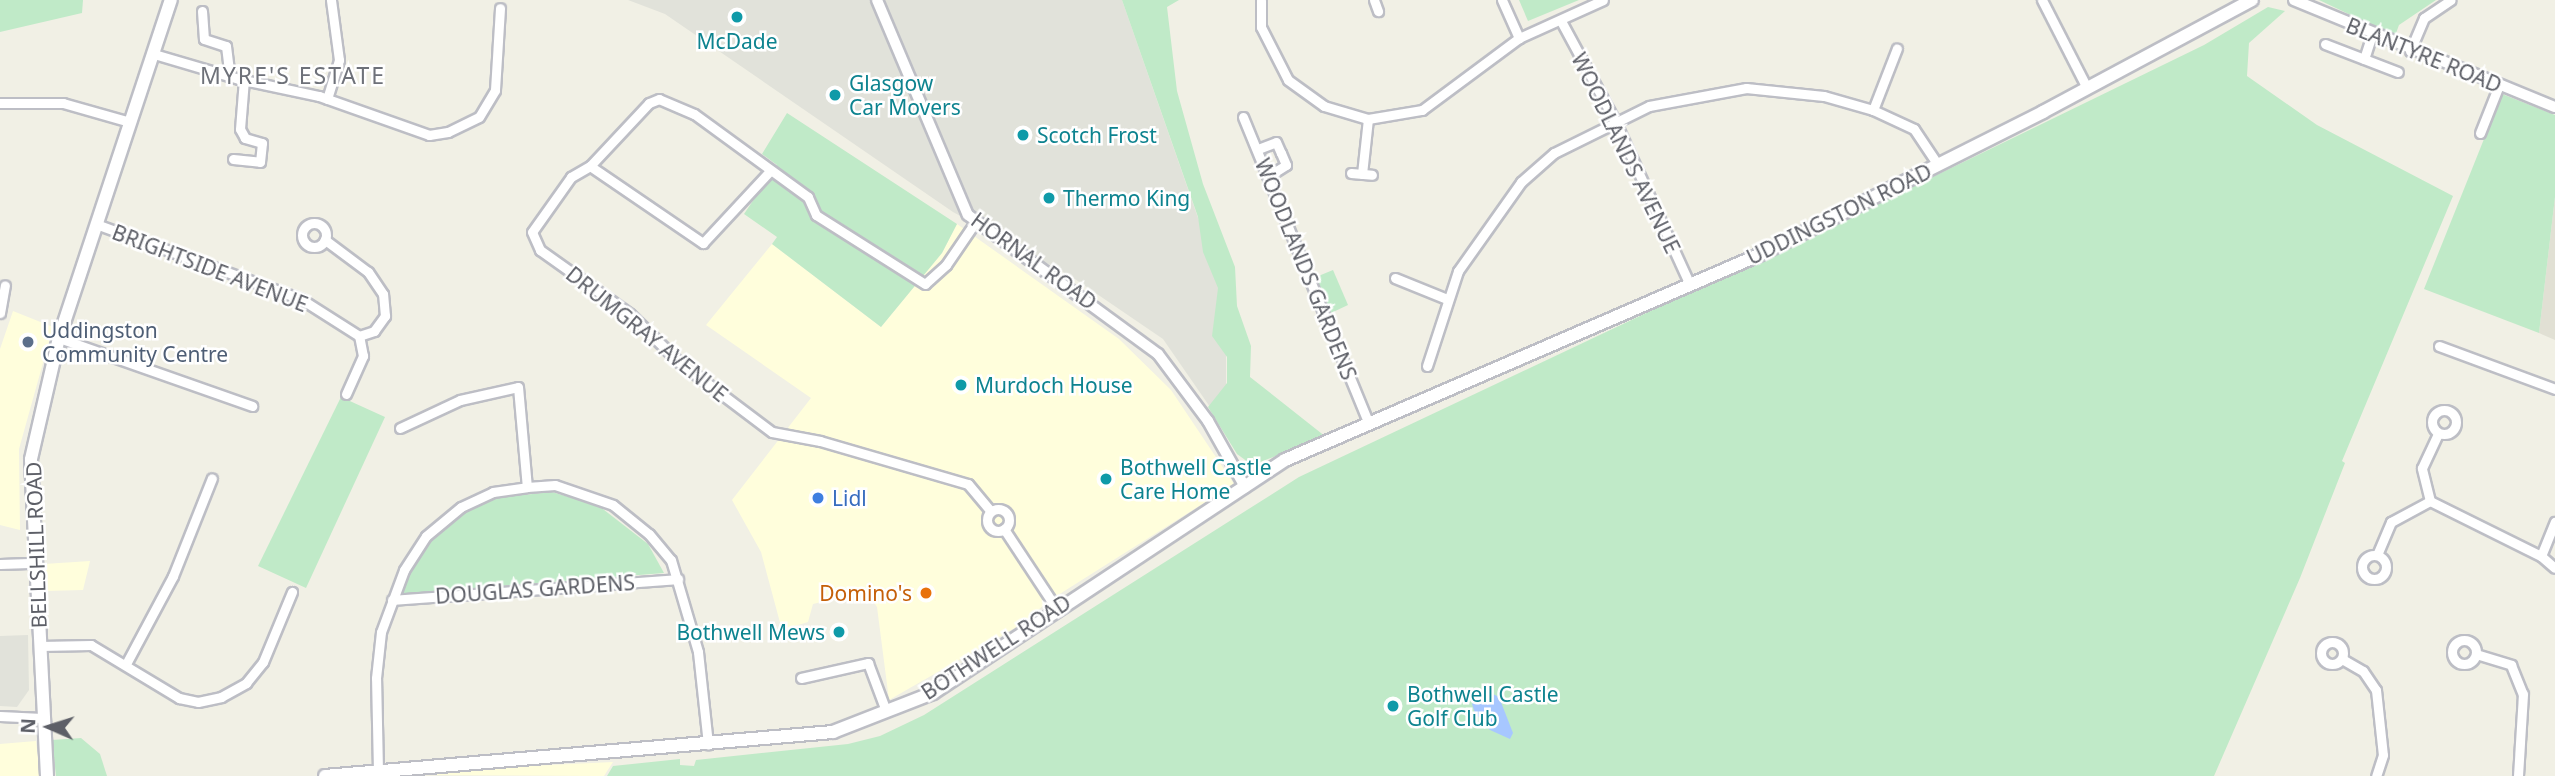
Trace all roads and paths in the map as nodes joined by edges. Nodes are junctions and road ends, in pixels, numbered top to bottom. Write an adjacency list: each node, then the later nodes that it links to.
1 (171, 0): 19 (main road, BELLSHILL ROAD)
2 (331, 0): 26 (street)
3 (877, 0): 42 (street, HORNAL ROAD)
4 (1261, 0): 31 (street)
5 (1502, 0): 15 (street)
6 (1603, 0): 13 (street)
7 (2042, 0): 25 (street)
8 (2252, 0): 25 (main road, UDDINGSTON ROAD)
9 (2294, 0): 14 (street, BLANTYRE ROAD)
10 (2451, 0): 18 (street)
11 (500, 8): 26 (street)
12 (202, 11): 22 (street)
13 (1561, 20): 15 (street); 32 (street, WOODLANDS AVENUE)
14 (2372, 35): 18 (street, BLANTYRE ROAD); 20 (street)
15 (1519, 38): 31 (street)
16 (2325, 44): 20 (street)
17 (1897, 48): 29 (street)
18 (2410, 51): 24 (street, BLANTYRE ROAD)
19 (154, 54): 22 (street); 33 (main road, BELLSHILL ROAD)
20 (2364, 59): 21 (street)
21 (2398, 72)
22 (230, 77): 23 (street)
23 (244, 79): 26 (street); 36 (street)
24 (2499, 85): 28 (street, BLANTYRE ROAD); 34 (street)
25 (2087, 88): 37 (main road, UDDINGSTON ROAD)
26 (327, 99)
27 (0, 103): 33 (street)
28 (2555, 107)
29 (1873, 110): 32 (street); 37 (street)
30 (1243, 117): 35 (street, WOODLANDS GARDENS)
31 (1368, 119): 40 (street)
32 (1615, 121): 47 (street, WOODLANDS AVENUE); 48 (street)
33 (130, 122): 43 (main road, BELLSHILL ROAD)
34 (2480, 133)
35 (1258, 149): 41 (street, WOODLANDS GARDENS); 41 (street)
36 (233, 159)
37 (1938, 165): 47 (main road, UDDINGSTON ROAD)
38 (590, 166): 39 (street, DRUMGRAY AVENUE); 39 (street); 65 (street, DRUMGRAY AVENUE)
39 (770, 170): 42 (street, DRUMGRAY AVENUE)
40 (1351, 173)
41 (1269, 174): 58 (street, WOODLANDS GARDENS)
42 (975, 221): 63 (street, HORNAL ROAD)
43 (96, 224): 50 (street, BRIGHTSIDE AVENUE); 51 (main road, BELLSHILL ROAD)
44 (325, 240): 50 (street)
45 (1395, 278): 48 (street)
46 (5, 285): 49 (street)
47 (1690, 285): 56 (main road, UDDINGSTON ROAD)
48 (1447, 299): 53 (street)
49 (0, 313)
50 (359, 336): 55 (street)
51 (59, 338): 57 (street); 70 (main road, BELLSHILL ROAD)
52 (2439, 346): 54 (street)
53 (1427, 366)
54 (2555, 389)
55 (346, 394)
56 (1413, 402): 58 (main road, BOTHWELL ROAD)
57 (252, 407)
58 (1368, 422): 63 (main road, BOTHWELL ROAD)
59 (400, 428): 62 (street)
60 (2438, 433): 64 (street)
61 (212, 478): 80 (street)
62 (527, 487): 73 (street); 75 (street)
63 (1245, 487): 76 (main road, BOTHWELL ROAD)
64 (2430, 501): 68 (street); 69 (street)
65 (991, 511): 67 (street); 67 (street)
66 (2555, 522): 69 (street)
67 (1004, 529): 76 (street)
68 (2377, 555)
69 (2541, 556): 72 (street)
70 (36, 563): 71 (street); 77 (main road, BELLSHILL ROAD)
71 (0, 564)
72 (2555, 568)
73 (678, 579): 75 (street, DOUGLAS GARDENS); 85 (street)
74 (292, 592): 80 (street)
75 (392, 600): 86 (street)
76 (1056, 608): 82 (main road, BOTHWELL ROAD)
77 (40, 646): 80 (street); 84 (main road, BELLSHILL ROAD)
78 (2476, 654): 90 (street)
79 (2342, 659): 89 (street)
80 (126, 664)
81 (801, 678): 82 (street)
82 (886, 712): 85 (main road, BOTHWELL ROAD)
83 (0, 716): 84 (street)
84 (41, 718): 87 (main road, BELLSHILL ROAD)
85 (708, 744): 86 (main road, BOTHWELL ROAD)
86 (377, 771): 88 (main road, BOTHWELL ROAD)
87 (47, 776)
88 (325, 776)
89 (2376, 776)
90 (2518, 776)

